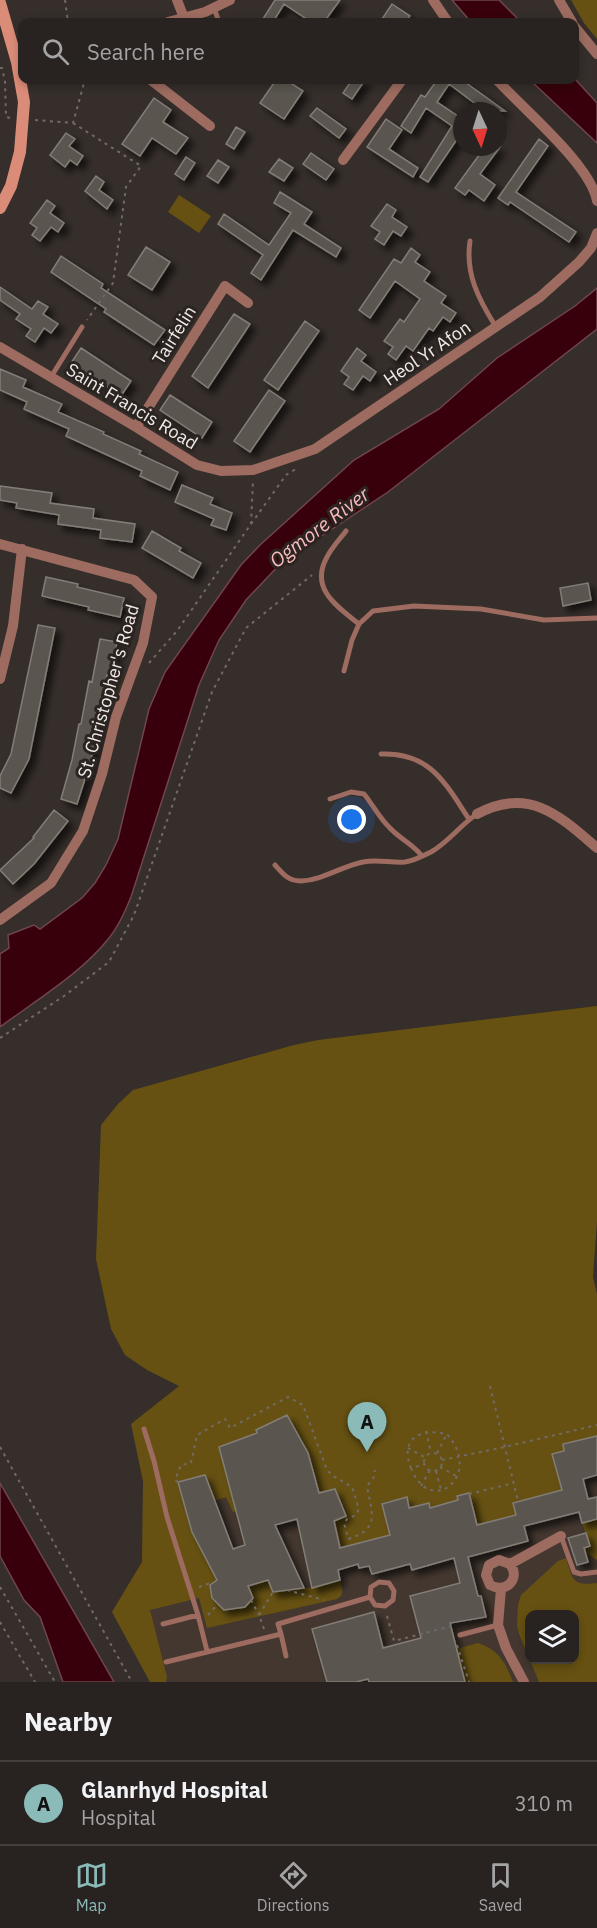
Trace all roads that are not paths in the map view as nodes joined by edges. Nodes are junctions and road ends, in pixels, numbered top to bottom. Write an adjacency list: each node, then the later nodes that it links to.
1 (177, 0): 7 (street)
2 (230, 0): 6 (street)
3 (433, 0): 9 (street)
4 (559, 0): 10 (street)
5 (0, 3): 13 (street)
6 (214, 8): 7 (street); 8 (lane)
7 (184, 18)
8 (218, 18)
9 (444, 18)
10 (570, 18)
11 (579, 32): 12 (street)
12 (597, 54)
13 (18, 55)
14 (22, 84): 21 (street)
15 (156, 84): 18 (street)
16 (399, 84): 19 (street)
17 (502, 84): 20 (street)
18 (210, 126)
19 (343, 160)
20 (597, 201)
21 (0, 208)
22 (597, 233): 26 (street, Heol Yr Afon)
23 (471, 241): 26 (lane)
24 (248, 303): 29 (street, Tairfelin)
25 (82, 327): 28 (lane)
26 (496, 327): 30 (street, Heol Yr Afon)
27 (0, 347): 28 (street, Saint Francis Road)
28 (51, 377): 29 (street, Saint Francis Road)
29 (136, 427): 30 (street, Saint Francis Road)
30 (253, 470)
31 (346, 531): 35 (lane)
32 (0, 544): 33 (street, St. Christopher's Road)
33 (22, 549): 37 (street); 44 (street, St. Christopher's Road)
34 (597, 618): 35 (lane)
35 (360, 624): 36 (lane)
36 (344, 671)
37 (0, 679)
38 (381, 754): 40 (lane)
39 (330, 799): 42 (lane)
40 (473, 816): 41 (street); 42 (lane)
41 (597, 848)
42 (422, 856): 43 (lane)
43 (275, 865)
44 (0, 920)
45 (144, 1429): 51 (lane)
46 (561, 1536): 47 (street); 48 (lane)
47 (510, 1564): 49 (street); 49 (street)
48 (597, 1572)
49 (501, 1589): 53 (street)
50 (370, 1597): 50 (lane); 54 (lane)
51 (198, 1615): 52 (lane); 56 (lane)
52 (163, 1624)
53 (498, 1625): 55 (lane); 59 (street)
54 (281, 1634): 56 (lane); 57 (lane)
55 (460, 1635)
56 (207, 1651): 58 (lane)
57 (286, 1656)
58 (166, 1662)
59 (524, 1682)

